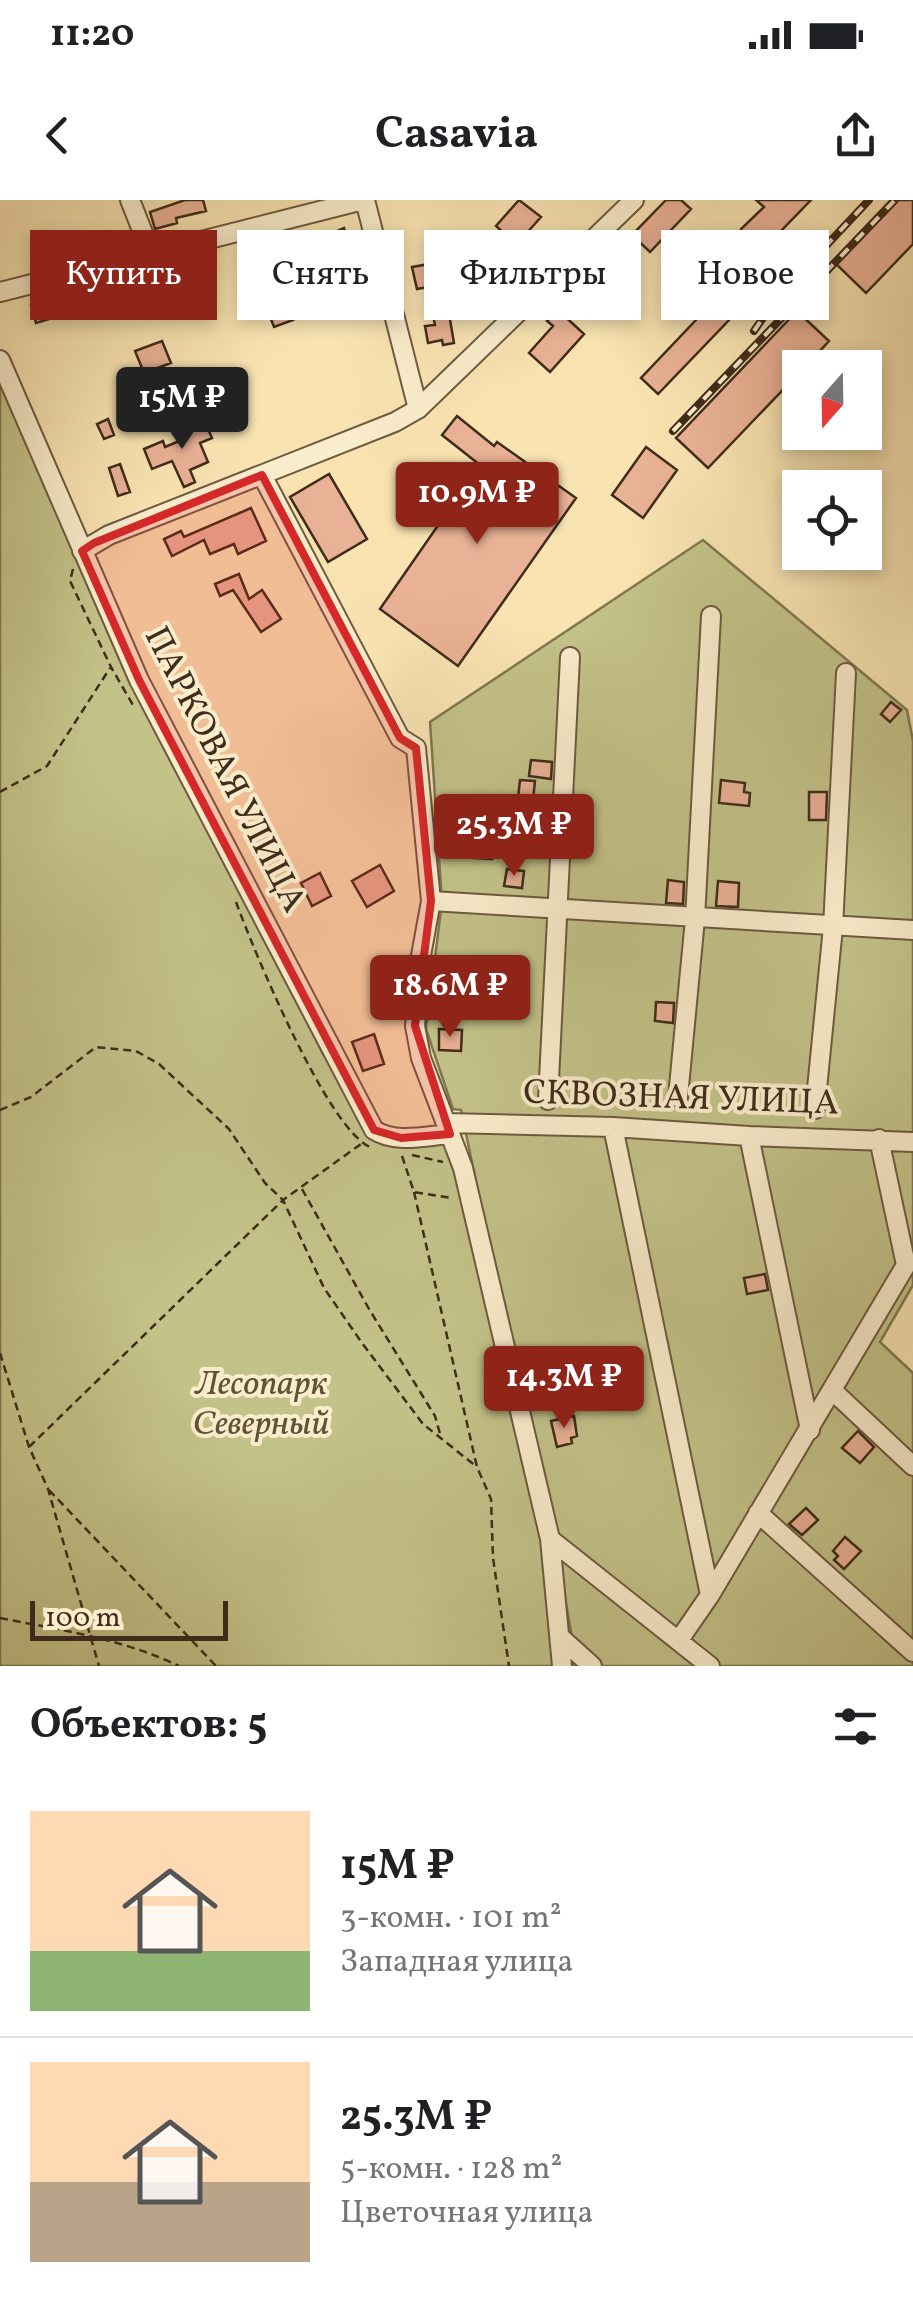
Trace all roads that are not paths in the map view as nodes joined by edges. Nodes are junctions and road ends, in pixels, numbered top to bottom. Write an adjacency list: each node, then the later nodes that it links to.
1 (130, 200): 4 (street)
2 (364, 200): 5 (street); 9 (street)
3 (634, 200): 9 (street)
4 (142, 230)
5 (217, 237)
6 (30, 284): 7 (street)
7 (0, 292)
8 (0, 360): 11 (street, ПАРКОВАЯ УЛИЦА)
9 (418, 409): 10 (street)
10 (262, 476): 11 (street); 15 (street)
11 (82, 550): 24 (street, ПАРКОВАЯ УЛИЦА)
12 (712, 616): 17 (street)
13 (570, 657): 16 (street)
14 (846, 673): 18 (street)
15 (431, 901): 16 (street); 24 (street)
16 (556, 910): 17 (street); 21 (street)
17 (694, 919): 18 (street); 20 (street)
18 (833, 927): 19 (street); 22 (street)
19 (913, 930)
20 (678, 1097)
21 (548, 1100)
22 (815, 1109)
23 (613, 1127): 24 (street, СКВОЗНАЯ УЛИЦА); 25 (street, СКВОЗНАЯ УЛИЦА); 33 (street)
24 (448, 1129): 32 (street)
25 (748, 1136): 26 (street, СКВОЗНАЯ УЛИЦА); 29 (street)
26 (880, 1140): 27 (street, СКВОЗНАЯ УЛИЦА); 28 (street)
27 (913, 1142)
28 (834, 1391): 29 (street); 30 (street)
29 (810, 1430): 31 (street)
30 (913, 1466)
31 (758, 1513): 33 (street); 36 (street)
32 (550, 1539): 34 (street); 35 (street)
33 (710, 1596): 35 (street)
34 (561, 1638): 37 (street); 38 (street)
35 (678, 1640): 39 (street)
36 (913, 1652)
37 (562, 1666)
38 (592, 1666)
39 (710, 1666)

